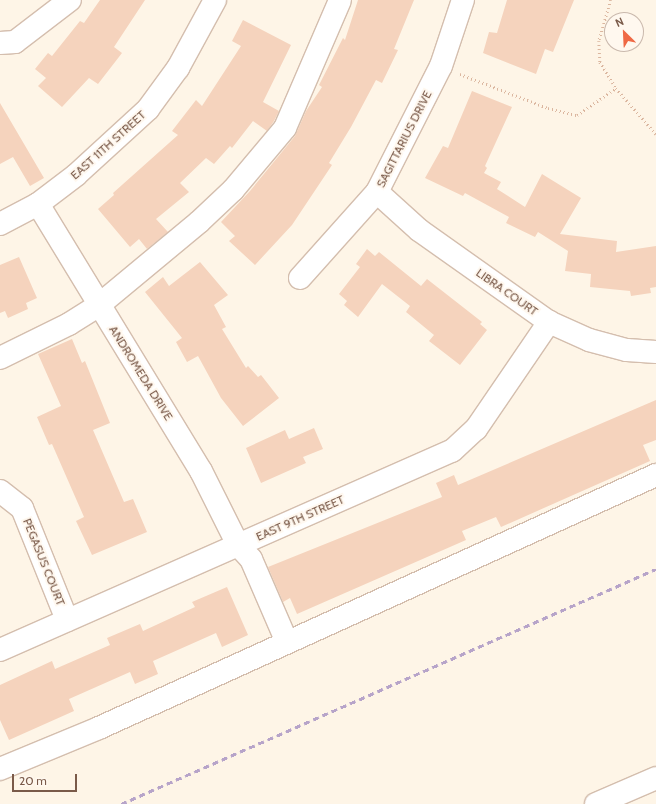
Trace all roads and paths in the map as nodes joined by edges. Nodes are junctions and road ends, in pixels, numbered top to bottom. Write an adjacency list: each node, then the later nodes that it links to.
1 (70, 0): 6 (street)
2 (215, 0): 11 (street, EAST 11TH STREET)
3 (340, 0): 14 (street)
4 (611, 0): 8 (path)
5 (460, 1): 7 (street, SAGITTARIUS DRIVE)
6 (0, 43)
7 (441, 66): 8 (path); 10 (street, SAGITTARIUS DRIVE)
8 (616, 88): 9 (path)
9 (656, 134)
10 (377, 192): 13 (street, SAGITTARIUS DRIVE); 15 (street, LIBRA COURT)
11 (38, 204): 12 (street, EAST 11TH STREET); 14 (street, ANDROMEDA DRIVE)
12 (0, 224)
13 (300, 278)
14 (99, 305): 17 (street); 20 (street, ANDROMEDA DRIVE)
15 (550, 322): 16 (street, LIBRA COURT); 20 (street, EAST 9TH STREET)
16 (656, 352)
17 (0, 358)
18 (656, 475): 22 (street)
19 (0, 491): 21 (street, PEGASUS COURT)
20 (238, 545): 21 (street, EAST 9TH STREET); 22 (street, ANDROMEDA DRIVE)
21 (67, 620): 23 (street, EAST 9TH STREET)
22 (287, 642): 24 (street)
23 (1, 646)
24 (0, 769)
25 (656, 778): 26 (street)
26 (596, 804)

